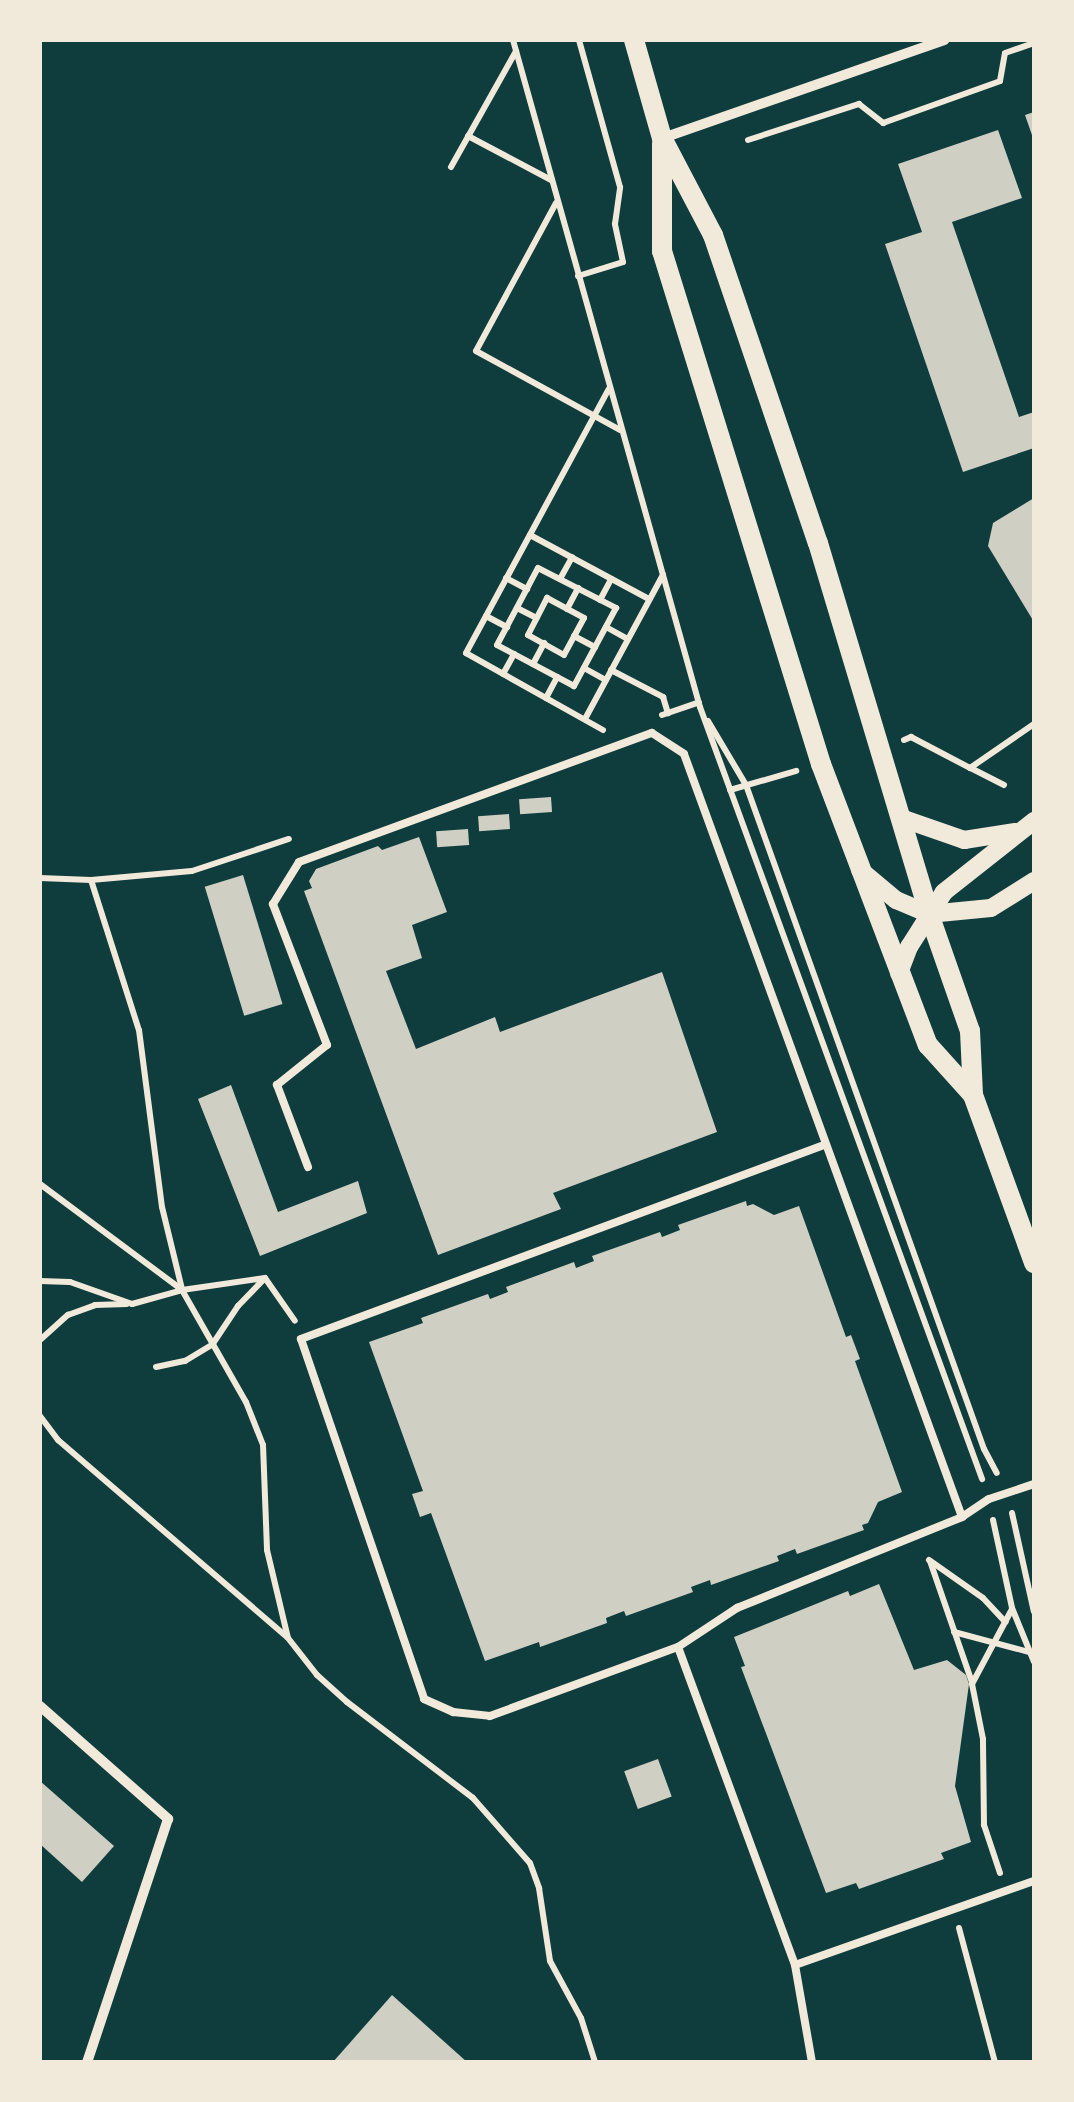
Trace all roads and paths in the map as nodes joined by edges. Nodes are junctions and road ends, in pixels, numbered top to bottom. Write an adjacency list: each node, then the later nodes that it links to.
1 (513, 40): 7 (path)
2 (579, 40): 15 (path)
3 (634, 40): 10 (main road)
4 (902, 40): 8 (lane)
5 (944, 40): 8 (street)
6 (1034, 43): 11 (path)
7 (516, 50): 9 (path); 13 (path)
8 (906, 54): 10 (street)
9 (468, 136): 12 (path); 13 (path)
10 (662, 138): 55 (main road); 59 (main road)
11 (748, 140)
12 (451, 166)
13 (551, 180): 14 (path)
14 (557, 202): 15 (path); 17 (path)
15 (578, 276): 16 (path)
16 (609, 388): 17 (path); 18 (path)
17 (594, 416): 18 (path); 19 (path)
18 (622, 431): 21 (path)
19 (530, 535): 20 (path); 22 (path)
20 (572, 558): 23 (path); 24 (path)
21 (663, 574): 27 (path); 47 (path)
22 (506, 578): 26 (path); 31 (path)
23 (612, 578): 27 (path); 28 (path)
24 (560, 580): 25 (path); 26 (path)
25 (578, 588): 28 (path); 30 (path)
26 (527, 589): 29 (path)
27 (649, 599): 36 (path)
28 (600, 600): 34 (path)
29 (517, 608): 32 (path); 33 (path)
30 (567, 609): 32 (path); 35 (path)
31 (486, 616): 33 (path); 43 (path)
32 (537, 618): 37 (path)
33 (507, 626): 39 (path)
34 (606, 627): 36 (path); 38 (path)
35 (574, 636): 37 (path); 38 (path)
36 (628, 639): 42 (path)
37 (544, 644): 40 (path)
38 (595, 647): 41 (path)
39 (514, 654): 40 (path); 43 (path)
40 (532, 664): 44 (path)
41 (584, 668): 44 (path); 45 (path)
42 (612, 670): 45 (path); 48 (path)
43 (504, 674): 46 (path)
44 (557, 677): 46 (path)
45 (606, 680): 49 (path)
46 (546, 698): 49 (path)
47 (700, 707): 80 (path); 81 (path)
48 (668, 713)
49 (585, 719): 52 (path)
50 (1034, 724): 53 (path)
51 (911, 737): 53 (path)
52 (627, 742): 66 (lane); 67 (lane)
53 (970, 768): 54 (path)
54 (1004, 785)
55 (901, 818): 57 (street); 63 (main road)
56 (1034, 821): 57 (street)
57 (1015, 832): 63 (street)
58 (303, 834): 61 (path)
59 (860, 870): 63 (street); 64 (main road)
60 (40, 878): 61 (path)
61 (91, 880): 72 (path)
62 (1034, 881): 63 (street)
63 (929, 914): 64 (street); 65 (main road)
64 (899, 973): 65 (main road)
65 (974, 1095): 69 (main road)
66 (824, 1145): 74 (lane); 82 (lane)
67 (308, 1167)
68 (40, 1184): 72 (path)
69 (1034, 1263)
70 (265, 1278): 72 (path); 74 (path); 76 (path)
71 (40, 1282): 73 (path)
72 (182, 1290): 73 (path); 76 (path)
73 (132, 1304): 75 (path)
74 (301, 1338): 91 (lane)
75 (40, 1340)
76 (212, 1345): 77 (path); 89 (path)
77 (156, 1367)
78 (40, 1416): 89 (path)
79 (1034, 1484): 80 (lane)
80 (1006, 1494): 81 (lane); 86 (path)
81 (989, 1499): 82 (lane); 85 (path)
82 (962, 1518): 83 (lane)
83 (920, 1534): 84 (path); 91 (lane)
84 (930, 1561): 87 (path); 88 (path)
85 (1012, 1608): 87 (path); 92 (path)
86 (1034, 1612)
87 (1005, 1622): 90 (path)
88 (953, 1632): 90 (path); 94 (path)
89 (288, 1638): 101 (path)
90 (994, 1643): 92 (path); 94 (path)
91 (678, 1647): 99 (lane)
92 (1029, 1652): 93 (path)
93 (1034, 1662)
94 (972, 1684): 97 (path)
95 (40, 1706): 100 (street)
96 (1034, 1881): 97 (lane)
97 (1006, 1891): 98 (lane)
98 (954, 1909): 99 (lane); 103 (path)
99 (795, 1965): 102 (lane)
100 (87, 2062)
101 (596, 2062)
102 (812, 2062)
103 (996, 2062)

